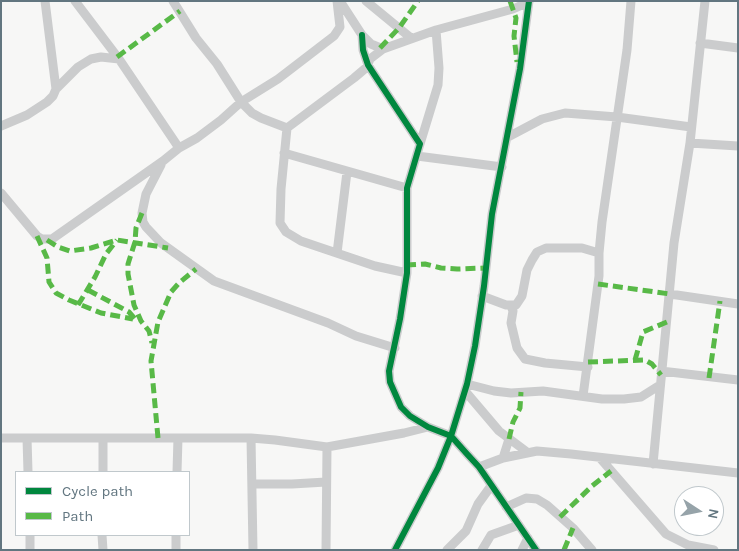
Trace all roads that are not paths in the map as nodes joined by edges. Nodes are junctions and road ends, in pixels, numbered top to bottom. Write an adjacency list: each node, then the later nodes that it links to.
1 (45, 1): 17 (street)
2 (75, 1): 15 (street)
3 (173, 1): 18 (street)
4 (339, 1): 10 (street); 18 (street)
5 (366, 1): 11 (street)
6 (631, 1): 19 (street)
7 (705, 1): 12 (street)
8 (529, 2): 9 (street); 23 (street)
9 (436, 30): 11 (street); 25 (street)
10 (362, 35): 14 (street); 16 (street)
11 (411, 38): 14 (street)
12 (700, 43): 13 (street); 21 (street)
13 (738, 48)
14 (383, 49): 16 (street)
15 (119, 59): 17 (street); 27 (street)
16 (368, 65): 22 (street); 25 (street)
17 (56, 89): 20 (street)
18 (241, 102): 22 (street); 27 (street)
19 (617, 117): 21 (street); 23 (street); 36 (street)
20 (1, 126)
21 (692, 127): 24 (street)
22 (287, 128): 28 (street)
23 (508, 137): 31 (street)
24 (690, 143): 26 (street); 38 (street)
25 (420, 144): 29 (street)
26 (738, 146)
27 (179, 148): 30 (street)
28 (284, 153): 32 (street); 35 (street)
29 (418, 156): 31 (street); 33 (street)
30 (164, 161): 34 (street); 42 (street)
31 (502, 167): 39 (street)
32 (347, 172): 33 (street); 35 (street)
33 (407, 188): 37 (street)
34 (1, 193)
35 (337, 253): 37 (street)
36 (599, 253): 41 (street); 43 (street)
37 (407, 273): 42 (street)
38 (670, 294): 40 (street); 44 (street)
39 (482, 296): 41 (street); 47 (street)
40 (738, 304)
41 (511, 306): 43 (street)
42 (395, 348): 49 (street)
43 (588, 367): 48 (street)
44 (661, 371): 45 (street); 46 (street)
45 (738, 380)
46 (660, 385): 48 (street); 61 (street)
47 (466, 388): 48 (street); 50 (street); 56 (street)
48 (583, 396)
49 (428, 427): 50 (street); 57 (street)
50 (451, 436): 62 (street); 82 (street)
51 (1, 438): 52 (street)
52 (27, 438): 53 (street); 63 (street)
53 (103, 438): 54 (street); 64 (street)
54 (178, 438): 55 (street); 65 (street)
55 (251, 438): 57 (street); 68 (street)
56 (509, 439): 58 (street); 59 (street)
57 (327, 447): 67 (street)
58 (527, 452): 59 (street); 60 (street)
59 (503, 458): 62 (street)
60 (600, 458): 61 (street); 76 (street)
61 (653, 464): 66 (street)
62 (479, 467): 69 (street)
63 (28, 471)
64 (102, 471)
65 (177, 471)
66 (738, 473)
67 (326, 482): 68 (street); 81 (street)
68 (252, 484): 80 (street)
69 (491, 486): 70 (street); 83 (street)
70 (506, 507): 71 (street); 87 (street)
71 (519, 525): 75 (street); 84 (street)
72 (30, 536): 77 (street)
73 (102, 536): 78 (street)
74 (176, 536): 79 (street)
75 (528, 538): 85 (street); 86 (street)
76 (688, 545): 88 (street); 89 (street)
77 (30, 550)
78 (103, 550)
79 (176, 550)
80 (253, 550)
81 (326, 550)
82 (395, 550)
83 (448, 550)
84 (482, 550)
85 (522, 550)
86 (536, 550)
87 (592, 550)
88 (676, 550)
89 (714, 550)

